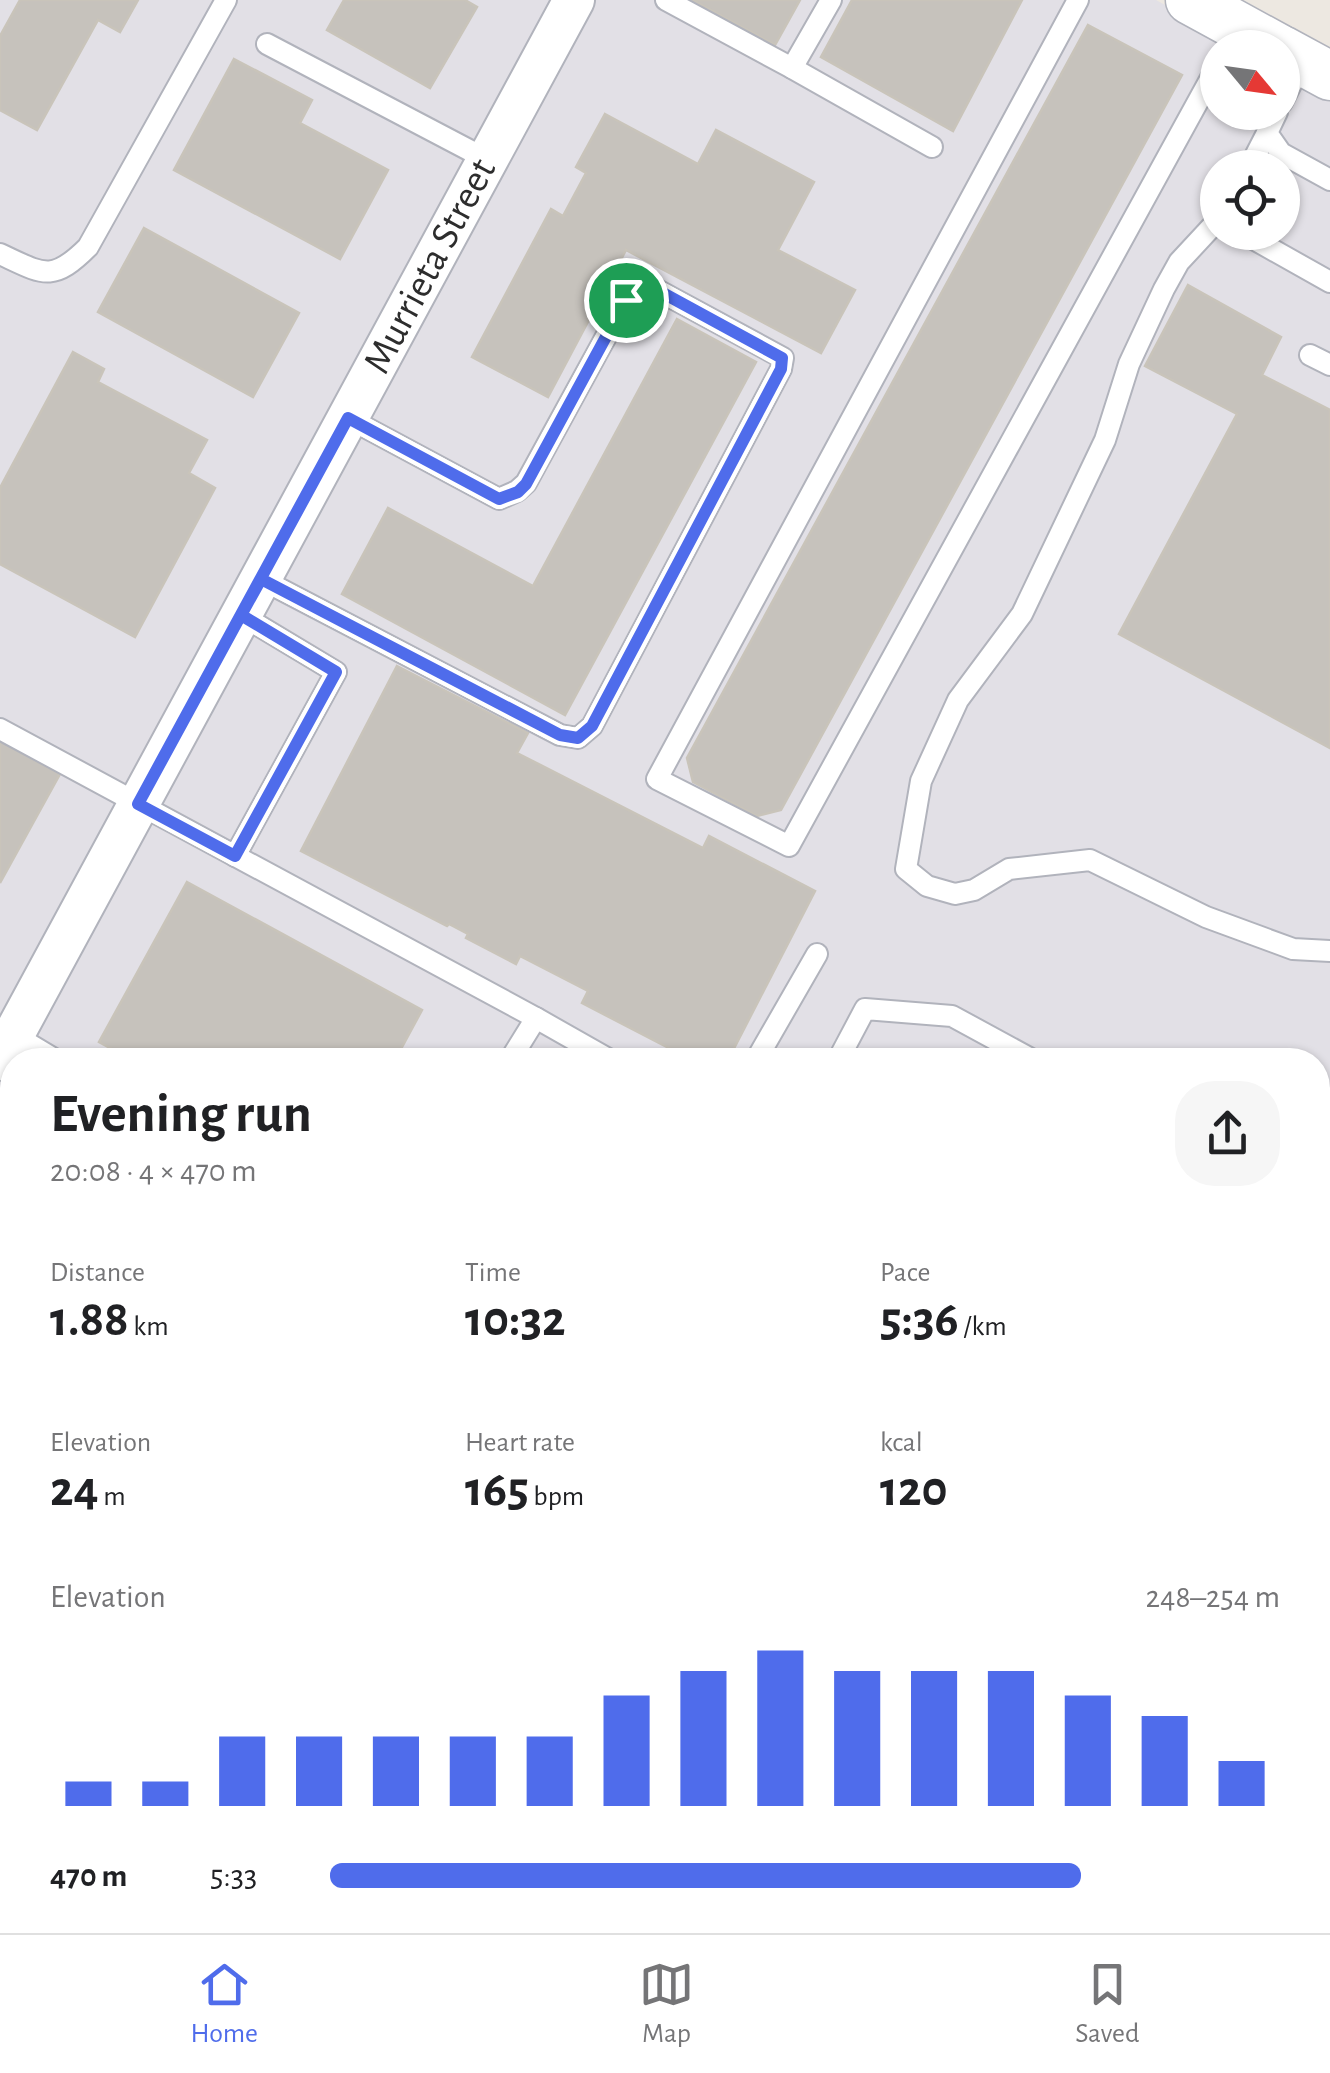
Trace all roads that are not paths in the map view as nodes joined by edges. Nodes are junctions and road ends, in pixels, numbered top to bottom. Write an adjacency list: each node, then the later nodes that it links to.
1 (226, 0): 19 (lane)
2 (574, 0): 15 (street, Murrieta Street)
3 (666, 0): 9 (lane)
4 (831, 0): 9 (lane)
5 (1078, 0): 10 (lane)
6 (1190, 0): 7 (street)
7 (1231, 30)
8 (267, 44): 15 (lane)
9 (792, 68): 13 (lane)
10 (1227, 130)
11 (1268, 130): 12 (lane)
12 (1267, 133): 14 (lane); 16 (lane)
13 (932, 146)
14 (1258, 150)
15 (488, 160): 23 (street, Murrieta Street)
16 (1330, 180)
17 (1200, 239): 29 (lane)
18 (1273, 250): 20 (lane)
19 (0, 254)
20 (1330, 282)
21 (1310, 355): 22 (lane)
22 (1330, 365)
23 (348, 418): 24 (street, Murrieta Street); 24 (lane)
24 (261, 579): 25 (street, Murrieta Street)
25 (241, 615): 27 (street, Murrieta Street); 28 (lane)
26 (0, 729): 27 (lane)
27 (138, 804): 28 (lane); 32 (street, Murrieta Street)
28 (235, 856): 31 (lane)
29 (1330, 951)
30 (816, 954): 35 (lane)
31 (536, 1018): 33 (lane); 34 (lane)
32 (5, 1040)
33 (517, 1048)
34 (589, 1048)
35 (763, 1048)
36 (844, 1048): 37 (lane)
37 (1011, 1048)

